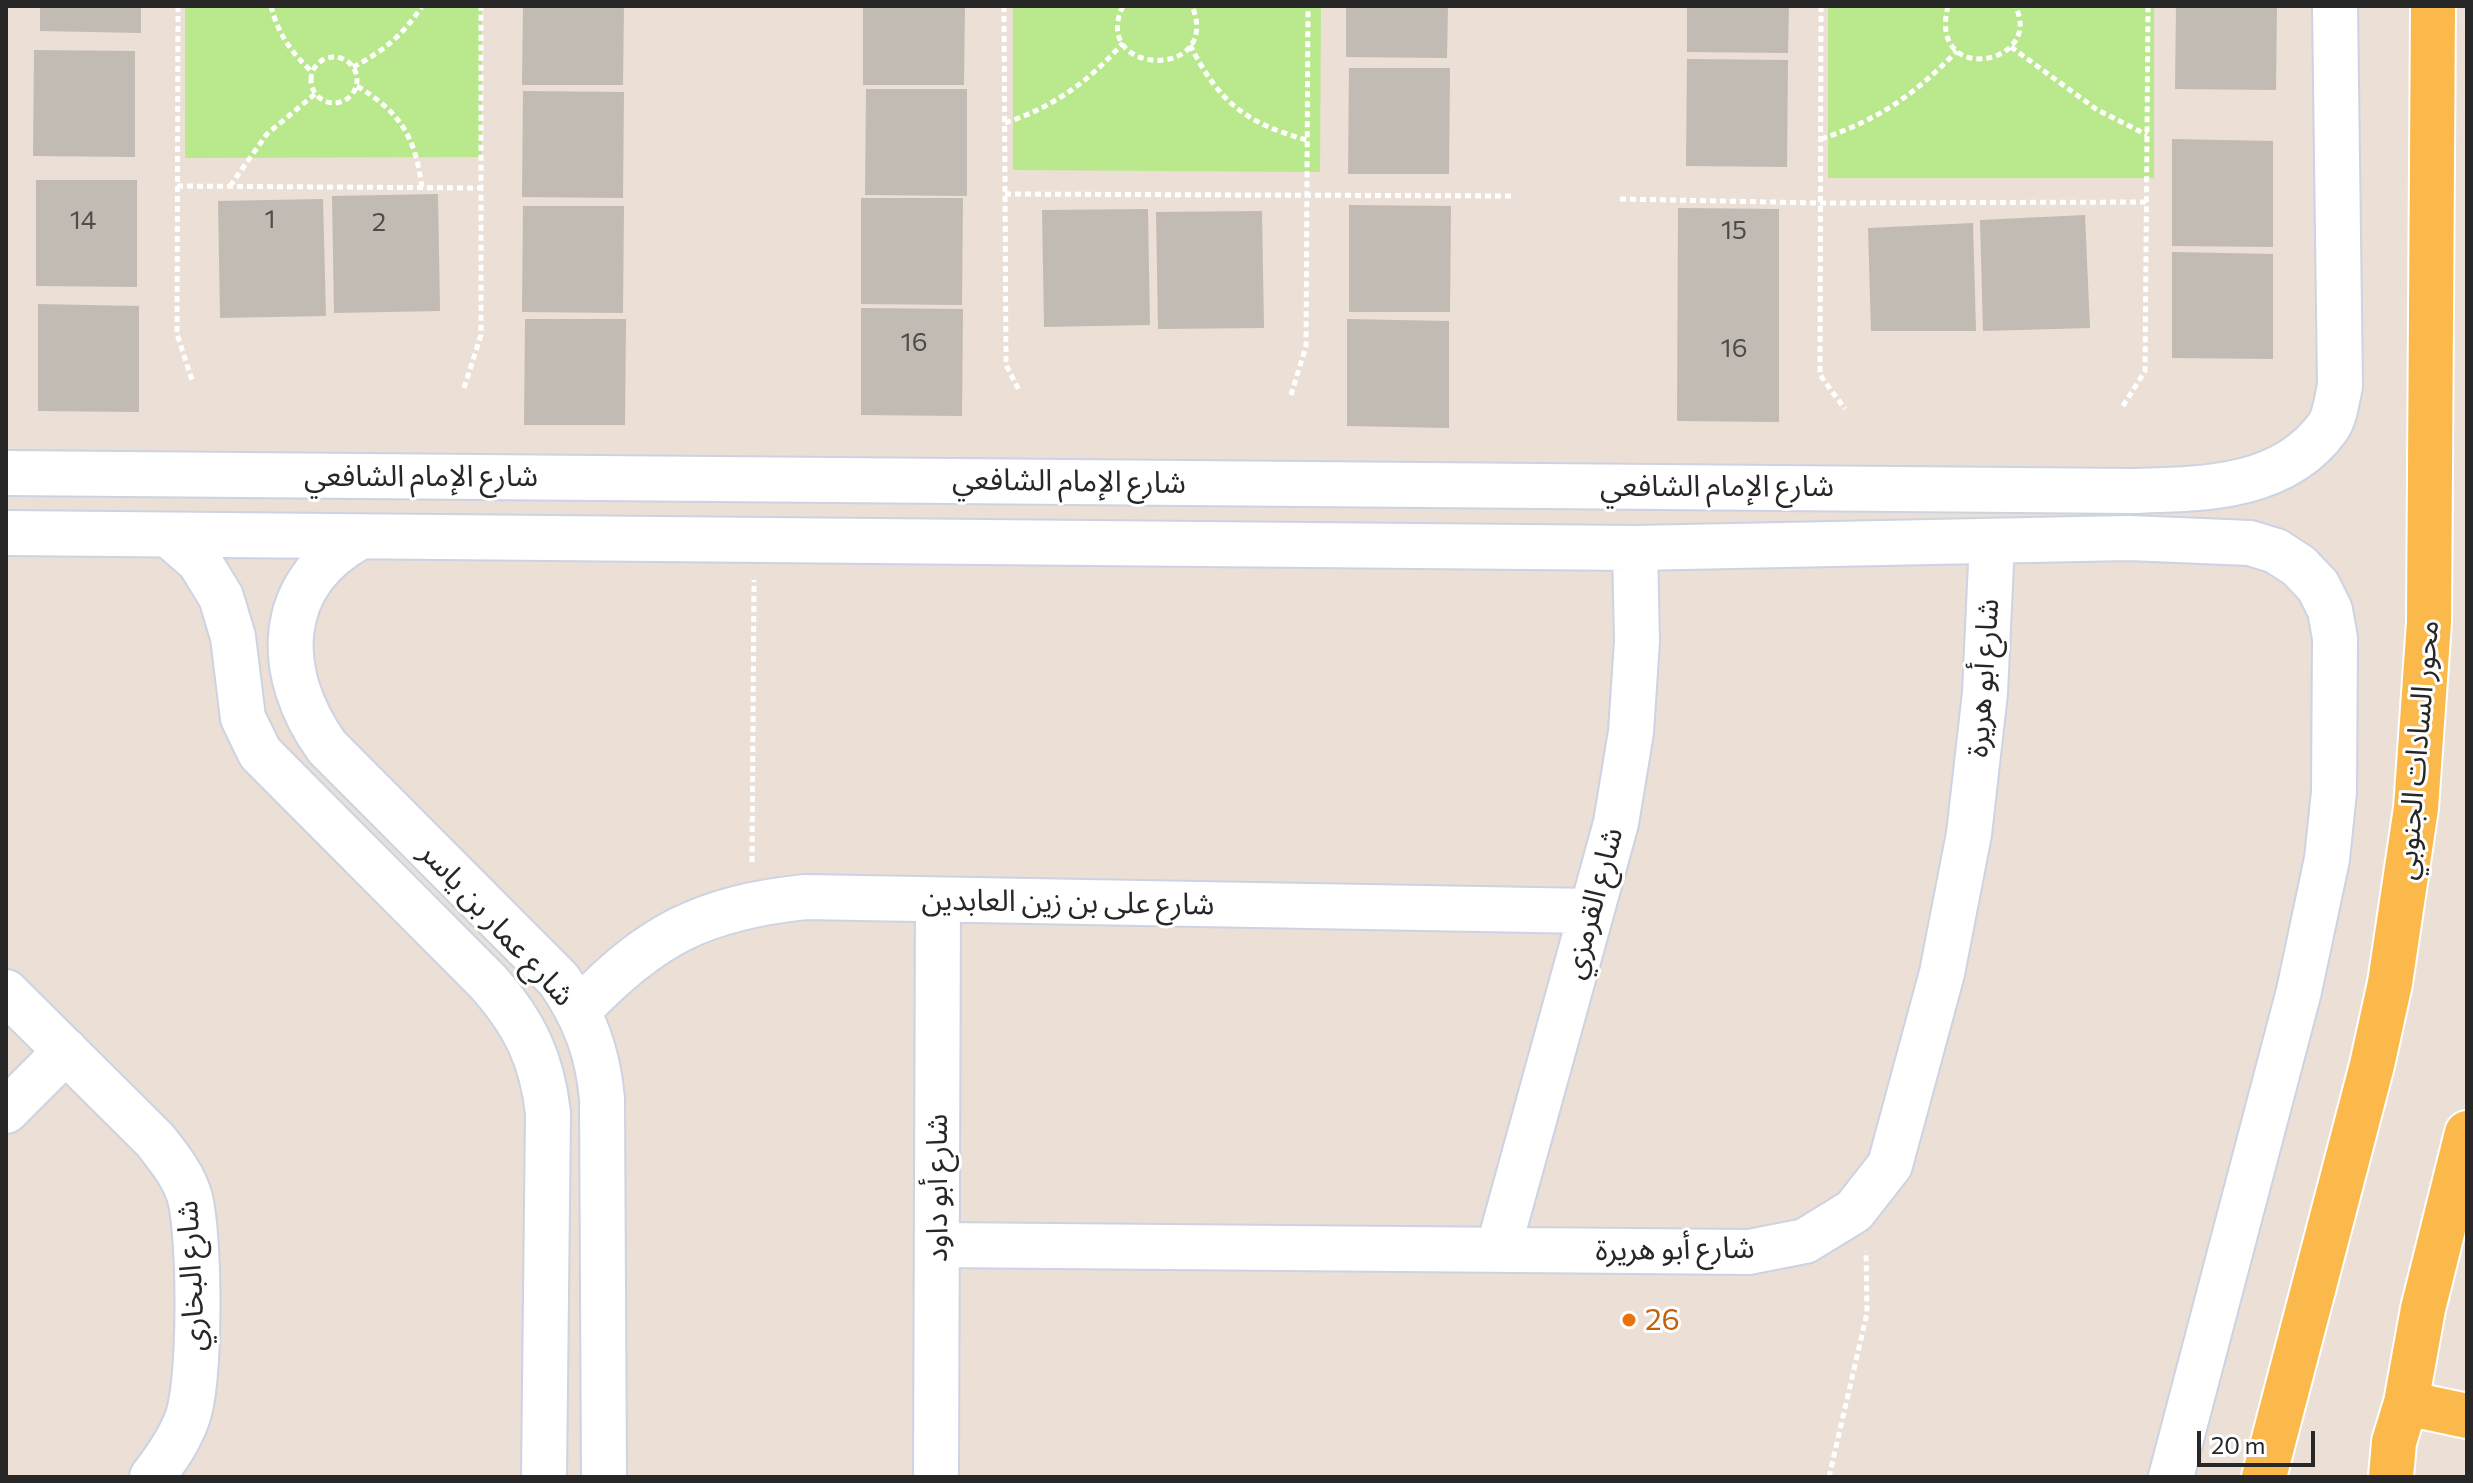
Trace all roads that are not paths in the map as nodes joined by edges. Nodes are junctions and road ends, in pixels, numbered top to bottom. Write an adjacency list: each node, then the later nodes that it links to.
1 (2335, 6): 5 (street, شارع الإمام الشافعي)
2 (2433, 6): 31 (main road, محور السادات الجنوبي)
3 (6, 473): 4 (street, شارع الإمام الشافعي)
4 (866, 479): 5 (street, شارع الإمام الشافعي); 11 (street)
5 (2132, 491): 9 (street)
6 (6, 533): 7 (street, شارع الإمام الشافعي)
7 (169, 535): 8 (street, شارع الإمام الشافعي); 14 (street, شارع عمار بن ياسر)
8 (360, 537): 11 (street, شارع الإمام الشافعي); 13 (street, شارع عمار بن ياسر)
9 (2129, 538): 10 (street, شارع الإمام الشافعي); 30 (street, شارع الإمام الشافعي)
10 (1992, 541): 12 (street, شارع الإمام الشافعي); 23 (street, شارع أبو هريرة)
11 (865, 542): 12 (street, شارع الإمام الشافعي)
12 (1635, 548): 16 (street, شارع القرمزي)
13 (417, 839): 14 (street); 18 (street, شارع عمار بن ياسر)
14 (379, 875): 27 (street, شارع عمار بن ياسر)
15 (938, 900): 16 (street, شارع على بن زين العابدين); 18 (street, شارع على بن زين العابدين); 22 (street, شارع أبو داود)
16 (1591, 911): 23 (street, شارع القرمزي)
17 (6, 992): 19 (street, شارع البخاري)
18 (579, 1010): 28 (street, شارع عمار بن ياسر)
19 (66, 1051): 20 (street); 26 (street, شارع البخاري)
20 (6, 1111)
21 (2467, 1133): 24 (main road)
22 (937, 1245): 23 (street, شارع أبو هريرة); 29 (street, شارع أبو داود)
23 (1498, 1250)
24 (2406, 1403): 25 (main road); 32 (main road)
25 (2467, 1416)
26 (152, 1477)
27 (544, 1477)
28 (604, 1477)
29 (936, 1477)
30 (2171, 1477)
31 (2264, 1477)
32 (2391, 1477)

